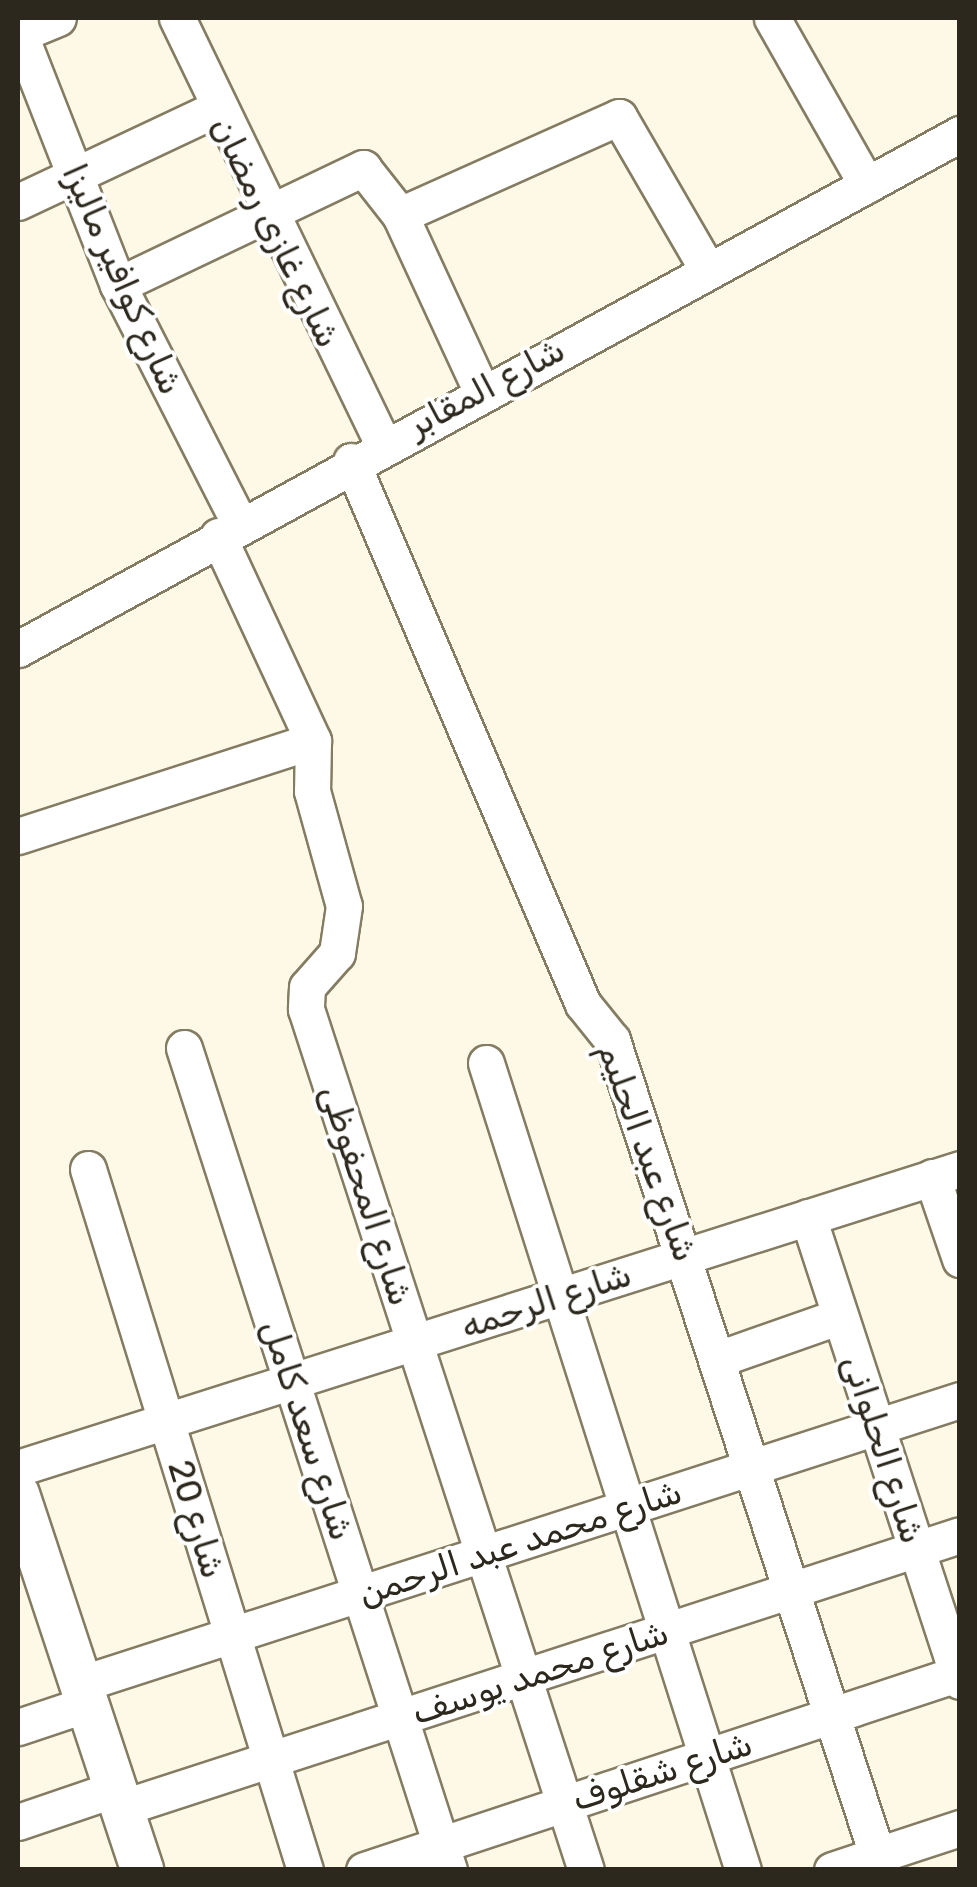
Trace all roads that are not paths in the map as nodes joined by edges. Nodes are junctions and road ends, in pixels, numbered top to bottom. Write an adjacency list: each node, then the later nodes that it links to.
1 (58, 18): 4 (street)
2 (177, 18): 6 (street, شارع غازى رمضان)
3 (772, 18): 9 (street)
4 (18, 32): 5 (street, شارع كوافير ماليزا)
5 (25, 71): 8 (street, شارع كوافير ماليزا)
6 (216, 109): 8 (street); 11 (street, شارع غازى رمضان)
7 (960, 134): 9 (street, شارع المقابر)
8 (76, 178): 10 (street); 14 (street, شارع كوافير ماليزا)
9 (867, 185): 13 (street, شارع المقابر)
10 (18, 202)
11 (264, 213): 12 (street); 14 (street); 16 (street, شارع غازى رمضان)
12 (400, 215): 13 (street); 15 (street)
13 (708, 268): 15 (street, شارع المقابر)
14 (118, 285): 17 (street, شارع كوافير ماليزا)
15 (480, 388): 16 (street, شارع المقابر)
16 (366, 452): 17 (street, شارع المقابر); 26 (street, شارع عبد الحليم)
17 (229, 530): 18 (street, شارع المقابر); 19 (street, شارع المحفوظى)
18 (18, 649)
19 (313, 741): 20 (street); 30 (street, شارع المحفوظى)
20 (18, 836)
21 (184, 1048): 32 (street, شارع سعد كامل)
22 (486, 1063): 28 (street)
23 (88, 1169): 34 (street, شارع 20)
24 (946, 1173): 25 (street, شارع الرحمه); 27 (street)
25 (808, 1217): 26 (street, شارع الرحمه); 29 (street, شارع الحلوانى)
26 (685, 1256): 28 (street, شارع الرحمه); 31 (street, شارع عبد الحليم)
27 (960, 1259)
28 (560, 1295): 30 (street, شارع الرحمه); 39 (street)
29 (840, 1316): 31 (street); 35 (street, شارع الحلوانى)
30 (414, 1341): 32 (street, شارع الرحمه); 42 (street, شارع المحفوظى)
31 (718, 1359): 36 (street, شارع عبد الحليم)
32 (292, 1380): 34 (street, شارع الرحمه); 44 (street, شارع سعد كامل)
33 (960, 1400): 35 (street, شارع محمد عبد الرحمن)
34 (166, 1420): 37 (street, شارع الرحمه); 46 (street, شارع 20)
35 (876, 1426): 36 (street, شارع محمد عبد الرحمن); 41 (street, شارع الحلوانى)
36 (753, 1466): 39 (street, شارع محمد عبد الرحمن); 43 (street, شارع عبد الحليم)
37 (18, 1468)
38 (18, 1494): 49 (street)
39 (628, 1507): 42 (street, شارع محمد عبد الرحمن); 45 (street)
40 (960, 1535): 41 (street, شارع محمد يوسف)
41 (916, 1549): 43 (street, شارع محمد يوسف); 47 (street, شارع الحلوانى)
42 (483, 1554): 44 (street, شارع محمد عبد الرحمن); 48 (street, شارع المحفوظى)
43 (792, 1590): 45 (street, شارع محمد يوسف); 50 (street, شارع عبد الحليم)
44 (360, 1593): 46 (street, شارع محمد عبد الرحمن); 51 (street, شارع سعد كامل)
45 (667, 1630): 48 (street, شارع محمد يوسف); 53 (street)
46 (232, 1634): 49 (street, شارع محمد عبد الرحمن); 54 (street, شارع 20)
47 (959, 1676): 50 (street, شارع شقلوف)
48 (523, 1677): 51 (street, شارع محمد يوسف); 56 (street, شارع المحفوظى)
49 (83, 1694): 52 (street, شارع محمد عبد الرحمن); 55 (street)
50 (832, 1714): 53 (street, شارع شقلوف); 60 (street, شارع عبد الحليم)
51 (400, 1718): 54 (street, شارع محمد يوسف); 59 (street, شارع سعد كامل)
52 (18, 1727)
53 (707, 1756): 56 (street, شارع شقلوف); 65 (street)
54 (271, 1760): 55 (street, شارع محمد يوسف); 62 (street, شارع 20)
55 (118, 1798): 57 (street, شارع محمد يوسف); 61 (street)
56 (564, 1803): 59 (street, شارع شقلوف); 64 (street, شارع المحفوظى)
57 (18, 1822)
58 (960, 1828): 60 (street)
59 (445, 1857): 63 (street, شارع شقلوف)
60 (880, 1862): 66 (street)
61 (142, 1870)
62 (305, 1870)
63 (364, 1870)
64 (586, 1870)
65 (743, 1870)
66 (832, 1870)

